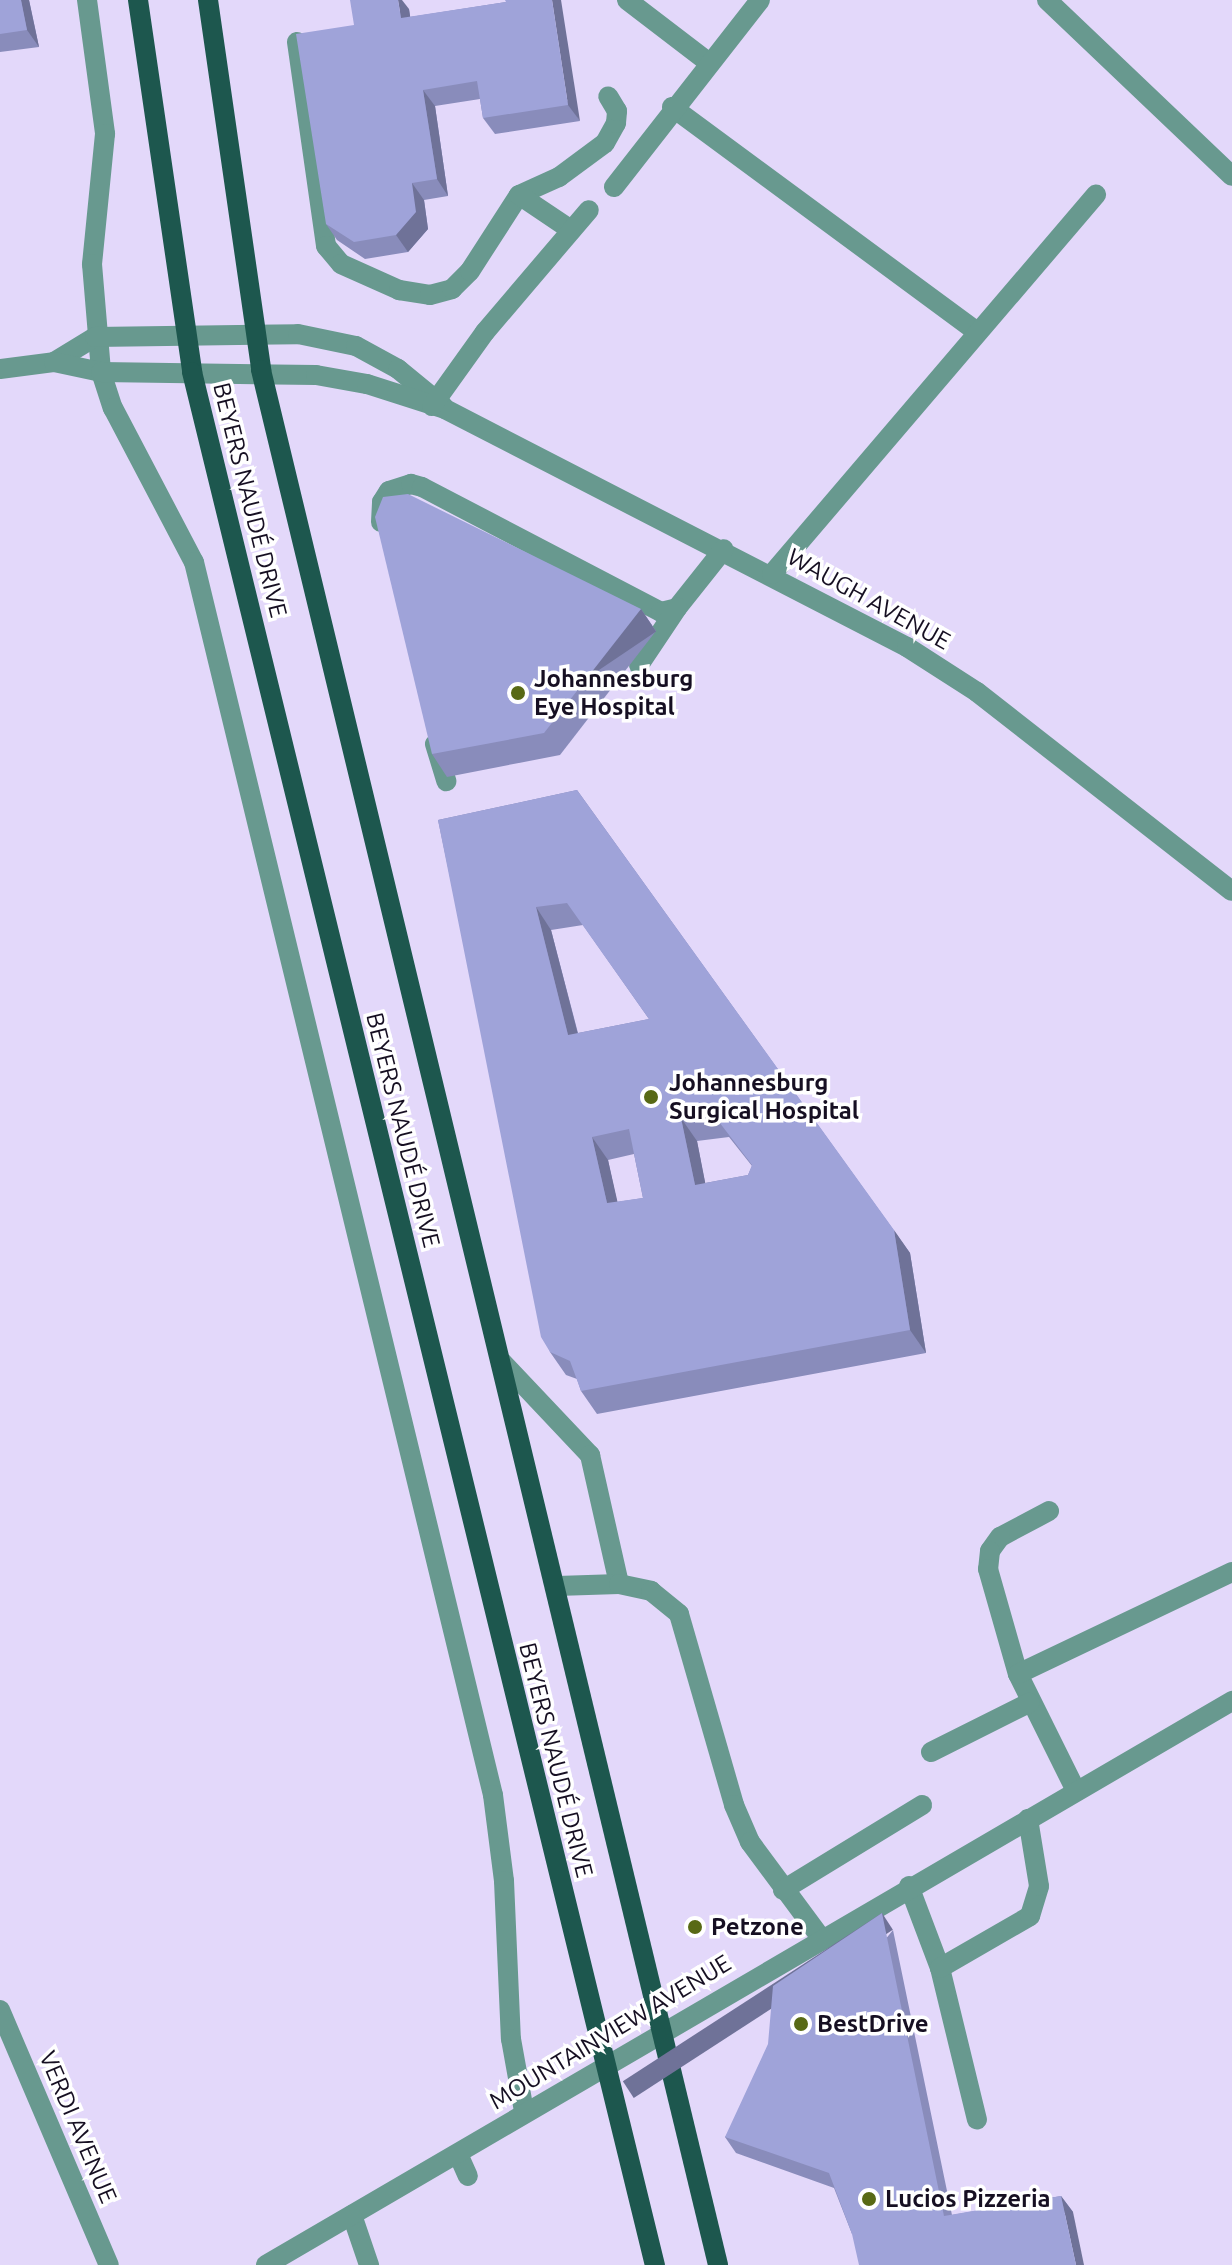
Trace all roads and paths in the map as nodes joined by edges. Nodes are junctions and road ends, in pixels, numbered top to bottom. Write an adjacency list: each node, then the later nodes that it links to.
1 (87, 0): 20 (street)
2 (138, 0): 18 (main road, BEYERS NAUDÉ DRIVE)
3 (208, 0): 19 (main road, BEYERS NAUDÉ DRIVE)
4 (627, 0): 8 (street)
5 (760, 0): 8 (street)
6 (1047, 0): 11 (street)
7 (297, 42): 14 (street)
8 (708, 62): 10 (street)
9 (608, 96): 14 (street)
10 (672, 107): 12 (street); 17 (street)
11 (1232, 176)
12 (614, 187)
13 (1096, 194): 17 (street)
14 (519, 195): 16 (street)
15 (589, 210): 16 (street)
16 (571, 230): 26 (street)
17 (977, 332): 29 (street)
18 (186, 335): 19 (street, WAUGH AVENUE); 20 (street, WAUGH AVENUE); 25 (main road, BEYERS NAUDÉ DRIVE)
19 (256, 335): 23 (main road, BEYERS NAUDÉ DRIVE); 26 (street, WAUGH AVENUE)
20 (95, 337): 21 (street); 24 (street)
21 (54, 362): 22 (street); 24 (street, WAUGH AVENUE)
22 (0, 369)
23 (261, 370): 25 (street, WAUGH AVENUE); 26 (street, WAUGH AVENUE); 35 (main road, BEYERS NAUDÉ DRIVE)
24 (101, 372): 25 (street, WAUGH AVENUE); 54 (street)
25 (192, 372): 53 (main road, BEYERS NAUDÉ DRIVE)
26 (438, 404): 28 (street, WAUGH AVENUE)
27 (384, 537): 30 (street)
28 (724, 549): 29 (street, WAUGH AVENUE); 30 (street)
29 (772, 574): 34 (street, WAUGH AVENUE)
30 (677, 608): 31 (street)
31 (639, 665)
32 (429, 722): 33 (street)
33 (446, 781)
34 (1232, 891)
35 (503, 1363): 38 (street); 39 (main road, BEYERS NAUDÉ DRIVE)
36 (1049, 1511): 40 (street)
37 (1232, 1572): 40 (street)
38 (619, 1584): 39 (street); 48 (street)
39 (557, 1586): 52 (main road, BEYERS NAUDÉ DRIVE)
40 (1018, 1674): 42 (street)
41 (1232, 1701): 44 (street, MOUNTAINVIEW AVENUE)
42 (1029, 1703): 43 (street); 44 (street)
43 (931, 1752)
44 (1076, 1791): 46 (street, MOUNTAINVIEW AVENUE)
45 (922, 1805): 48 (street)
46 (1028, 1819): 47 (street, MOUNTAINVIEW AVENUE); 50 (street)
47 (909, 1886): 49 (street, MOUNTAINVIEW AVENUE); 50 (street)
48 (783, 1890): 49 (street)
49 (821, 1938): 52 (street, MOUNTAINVIEW AVENUE)
50 (940, 1968): 55 (street)
51 (0, 2010): 59 (street, VERDI AVENUE)
52 (665, 2030): 53 (street, MOUNTAINVIEW AVENUE); 63 (main road, BEYERS NAUDÉ DRIVE)
53 (605, 2066): 54 (street, MOUNTAINVIEW AVENUE); 62 (main road, BEYERS NAUDÉ DRIVE)
54 (524, 2111): 56 (street, MOUNTAINVIEW AVENUE)
55 (977, 2120)
56 (458, 2154): 57 (street); 58 (street, MOUNTAINVIEW AVENUE)
57 (468, 2176)
58 (352, 2215): 60 (street, MOUNTAINVIEW AVENUE); 61 (street)
59 (109, 2265)
60 (266, 2265)
61 (369, 2265)
62 (655, 2265)
63 (718, 2265)

